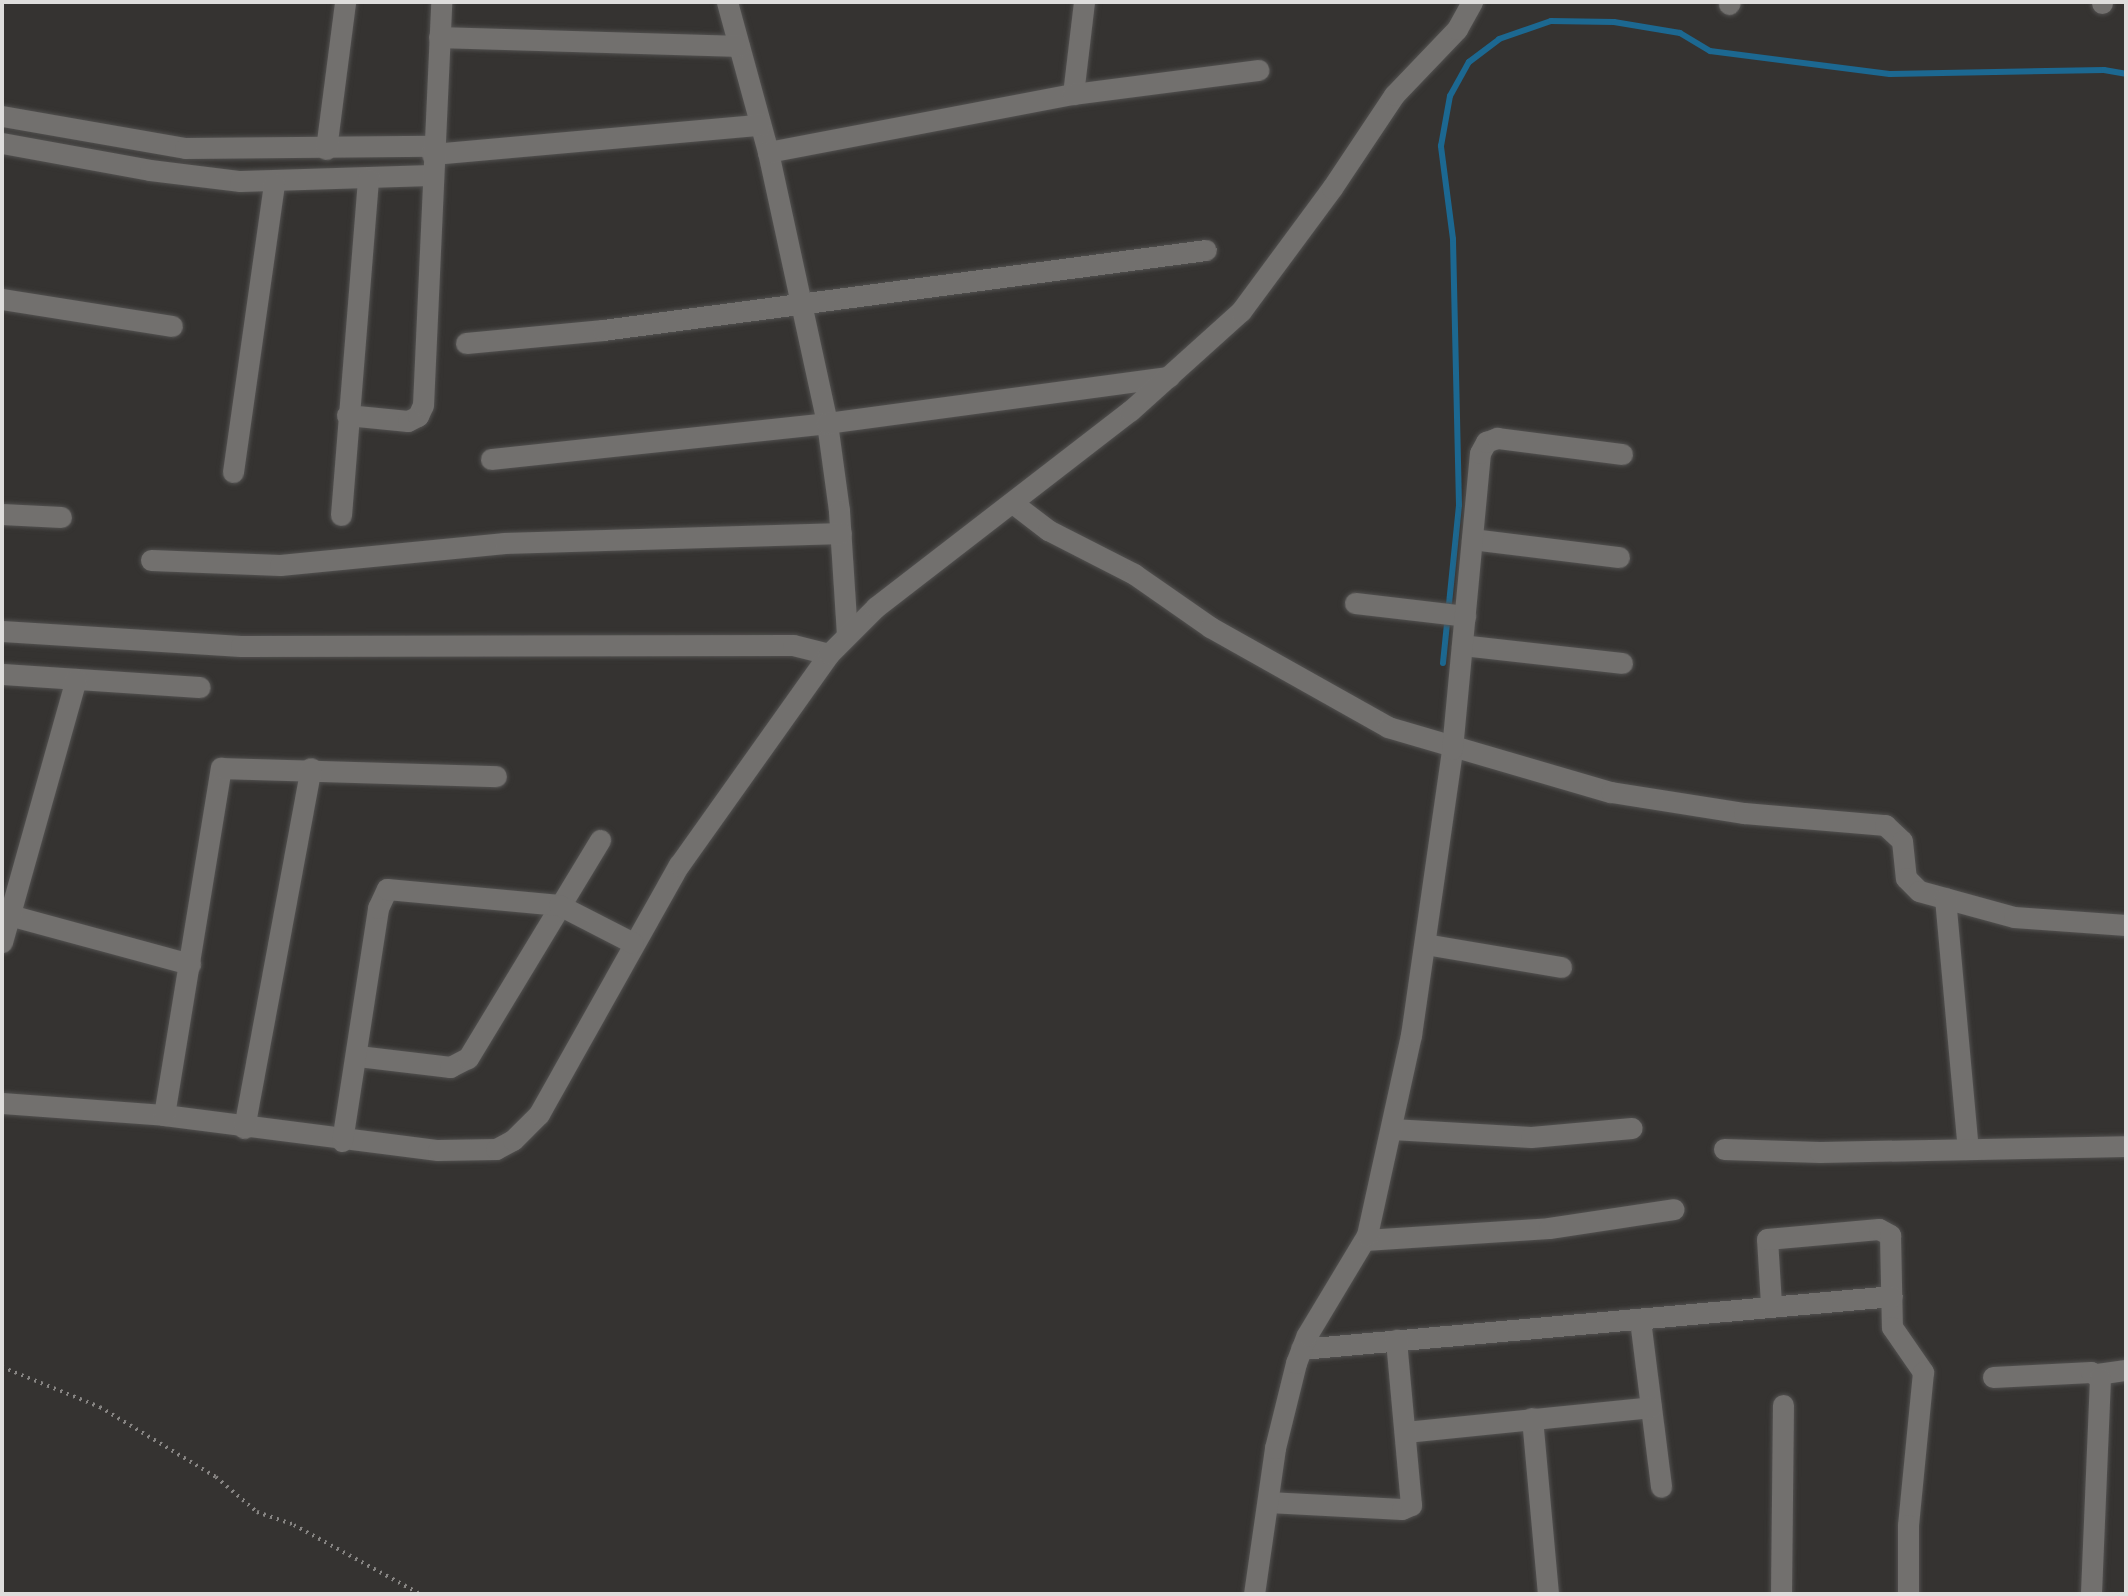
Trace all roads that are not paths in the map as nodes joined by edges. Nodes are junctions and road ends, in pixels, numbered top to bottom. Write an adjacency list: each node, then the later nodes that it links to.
1 (345, 2): 13 (street)
2 (441, 2): 6 (street)
3 (727, 2): 7 (street)
4 (1084, 2): 9 (street)
5 (1472, 2): 23 (street)
6 (439, 37): 7 (street); 15 (street)
7 (738, 46): 11 (street)
8 (1258, 70): 9 (street)
9 (1073, 94): 14 (street)
10 (2, 117): 13 (street)
11 (760, 125): 14 (street); 15 (street)
12 (2, 143): 17 (street)
13 (326, 149): 15 (street)
14 (768, 152): 20 (street)
15 (432, 158): 16 (street); 24 (street)
16 (368, 179): 17 (street); 24 (street)
17 (274, 183): 28 (street)
18 (1206, 250): 20 (street)
19 (2, 299): 21 (street)
20 (800, 304): 22 (street); 25 (street)
21 (172, 326)
22 (466, 343)
23 (1169, 377): 25 (street); 29 (street)
24 (347, 415): 31 (street)
25 (827, 423): 27 (street); 33 (street)
26 (1622, 454): 34 (street)
27 (491, 459)
28 (233, 472)
29 (1014, 505): 40 (street); 47 (street)
30 (2, 514): 32 (street)
31 (341, 515)
32 (61, 517)
33 (841, 533): 36 (street); 40 (street)
34 (1472, 539): 35 (street); 38 (street)
35 (1619, 557)
36 (151, 560)
37 (1355, 603): 38 (street)
38 (1454, 614): 41 (street)
39 (2, 631): 42 (street)
40 (847, 634): 42 (street)
41 (1462, 645): 43 (street); 47 (street)
42 (829, 654): 56 (street)
43 (1622, 663)
44 (2, 674): 45 (street)
45 (76, 679): 46 (street); 53 (street)
46 (200, 687)
47 (1452, 749): 51 (street); 57 (street)
48 (312, 768): 49 (street); 58 (street); 63 (street)
49 (496, 776)
50 (600, 840): 52 (street)
51 (1945, 898): 54 (street); 69 (street)
52 (559, 905): 56 (street); 60 (street); 60 (street)
53 (5, 914): 55 (street); 58 (street)
54 (2126, 925)
55 (2, 942)
56 (633, 943): 66 (street)
57 (1425, 944): 59 (street); 65 (street)
58 (190, 964): 62 (street)
59 (1561, 967)
60 (358, 1056): 66 (street)
61 (2, 1103): 62 (street)
62 (164, 1115): 63 (street)
63 (244, 1128): 66 (street)
64 (1632, 1128): 65 (street)
65 (1392, 1129): 71 (street)
66 (342, 1141)
67 (2126, 1146): 69 (street)
68 (1724, 1149): 69 (street)
69 (1968, 1149)
70 (1674, 1209): 71 (street)
71 (1365, 1240): 76 (street)
72 (1892, 1296): 73 (street); 73 (street); 89 (street)
73 (1770, 1304): 74 (street)
74 (1640, 1320): 75 (street); 81 (street)
75 (1395, 1340): 76 (street); 83 (street)
76 (1301, 1349): 85 (street)
77 (2126, 1370): 78 (street)
78 (2097, 1374): 79 (street); 90 (street)
79 (1993, 1377)
80 (1783, 1405): 88 (street)
81 (1651, 1407): 82 (street); 84 (street)
82 (1532, 1418): 83 (street); 87 (street)
83 (1406, 1432): 85 (street)
84 (1661, 1487)
85 (1268, 1502): 86 (street)
86 (1254, 1594)
87 (1548, 1594)
88 (1781, 1594)
89 (1908, 1594)
90 (2091, 1594)

